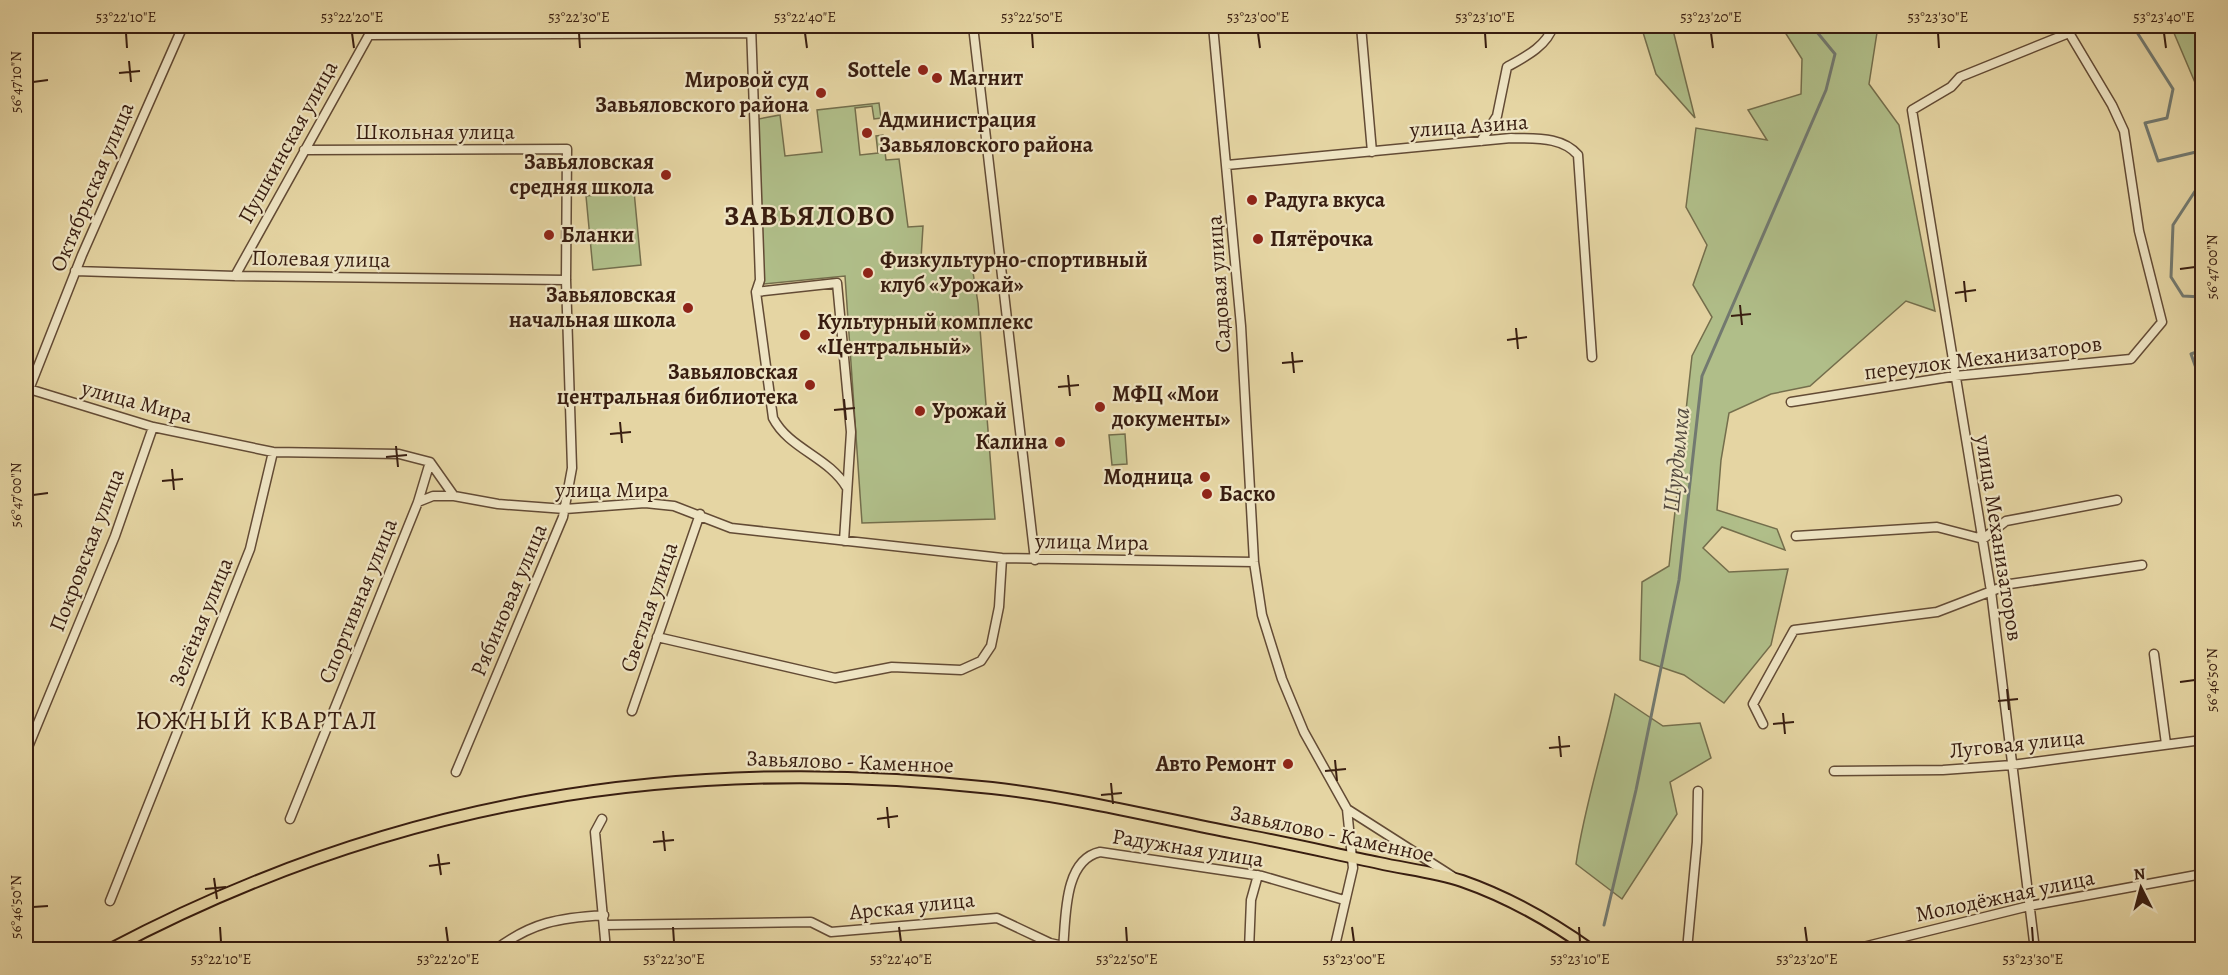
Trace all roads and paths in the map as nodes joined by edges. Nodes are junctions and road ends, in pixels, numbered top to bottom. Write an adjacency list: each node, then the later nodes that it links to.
1 (183, 26): 15 (street, Октябрьская улица)
2 (374, 26): 9 (street, Пушкинская улица)
3 (973, 26): 36 (street)
4 (1214, 26): 14 (street, Садовая улица)
5 (1361, 26): 13 (street)
6 (1553, 26): 10 (street)
7 (751, 29): 9 (street); 18 (street)
8 (2067, 29): 20 (street, улица Механизаторов); 20 (street, переулок Механизаторов)
9 (369, 35): 12 (street, Пушкинская улица)
10 (1481, 141): 13 (street, улица Азина); 19 (street, улица Азина)
11 (567, 149): 12 (street, Школьная улица); 17 (street, Рябиновая улица)
12 (304, 150): 16 (street, Пушкинская улица)
13 (1372, 152): 14 (street, улица Азина)
14 (1227, 165): 37 (street, Садовая улица)
15 (75, 271): 16 (street, Полевая улица); 21 (street, Октябрьская улица)
16 (235, 276): 17 (street, Полевая улица)
17 (566, 280): 30 (street, Рябиновая улица)
18 (756, 292): 26 (street); 26 (street)
19 (1592, 357)
20 (1955, 376): 22 (street, переулок Механизаторов); 33 (street, улица Механизаторов)
21 (27, 393): 23 (street, улица Мира)
22 (1791, 402)
23 (153, 428): 24 (street, улица Мира); 46 (street, Покровская улица)
24 (273, 452): 25 (street, улица Мира); 59 (street, Зелёная улица)
25 (430, 462): 27 (street); 29 (street, Спортивная улица)
26 (847, 488): 34 (street)
27 (454, 496): 29 (street, улица Мира); 30 (street, улица Мира)
28 (2117, 500): 33 (street)
29 (418, 502): 52 (street, Спортивная улица)
30 (565, 509): 31 (street, улица Мира); 49 (street, Рябиновая улица)
31 (700, 514): 34 (street, улица Мира); 40 (street, Светлая улица)
32 (1796, 536): 33 (street)
33 (1983, 538): 39 (street, улица Механизаторов)
34 (844, 541): 35 (street, улица Мира)
35 (1002, 558): 36 (street, улица Мира); 40 (street)
36 (1035, 560): 37 (street, улица Мира)
37 (1254, 561): 51 (street, Садовая улица)
38 (2142, 565): 39 (street)
39 (1991, 591): 43 (street); 47 (street, улица Механизаторов)
40 (657, 637): 42 (street, Светлая улица)
41 (2154, 654): 45 (street)
42 (632, 711)
43 (1763, 724)
44 (2202, 740): 45 (street, Луговая улица)
45 (2166, 744): 47 (street, Луговая улица)
46 (26, 752)
47 (2012, 765): 48 (street, Луговая улица); 60 (street, улица Механизаторов)
48 (1834, 771)
49 (456, 772)
50 (1698, 791): 70 (street)
51 (1347, 810): 54 (street); 57 (street)
52 (290, 819)
53 (602, 819): 61 (street)
54 (1352, 856): 57 (main road, Завьялово - Каменное); 58 (street); 64 (main road, Завьялово - Каменное)
55 (2202, 874): 60 (street, Молодёжная улица)
56 (1258, 875): 58 (street, Радужная улица); 63 (street, Радужная улица); 67 (street)
57 (1460, 881): 69 (main road, Завьялово - Каменное)
58 (1344, 900): 68 (street)
59 (110, 901)
60 (2029, 906): 71 (street, Молодёжная улица); 72 (street, улица Механизаторов)
61 (604, 915): 62 (street); 65 (street)
62 (604, 925): 63 (street, Арская улица); 66 (street)
63 (1063, 948)
64 (109, 950)
65 (495, 950)
66 (606, 950)
67 (1249, 950)
68 (1334, 950)
69 (1592, 950)
70 (1687, 950)
71 (1851, 950)
72 (2035, 950)

